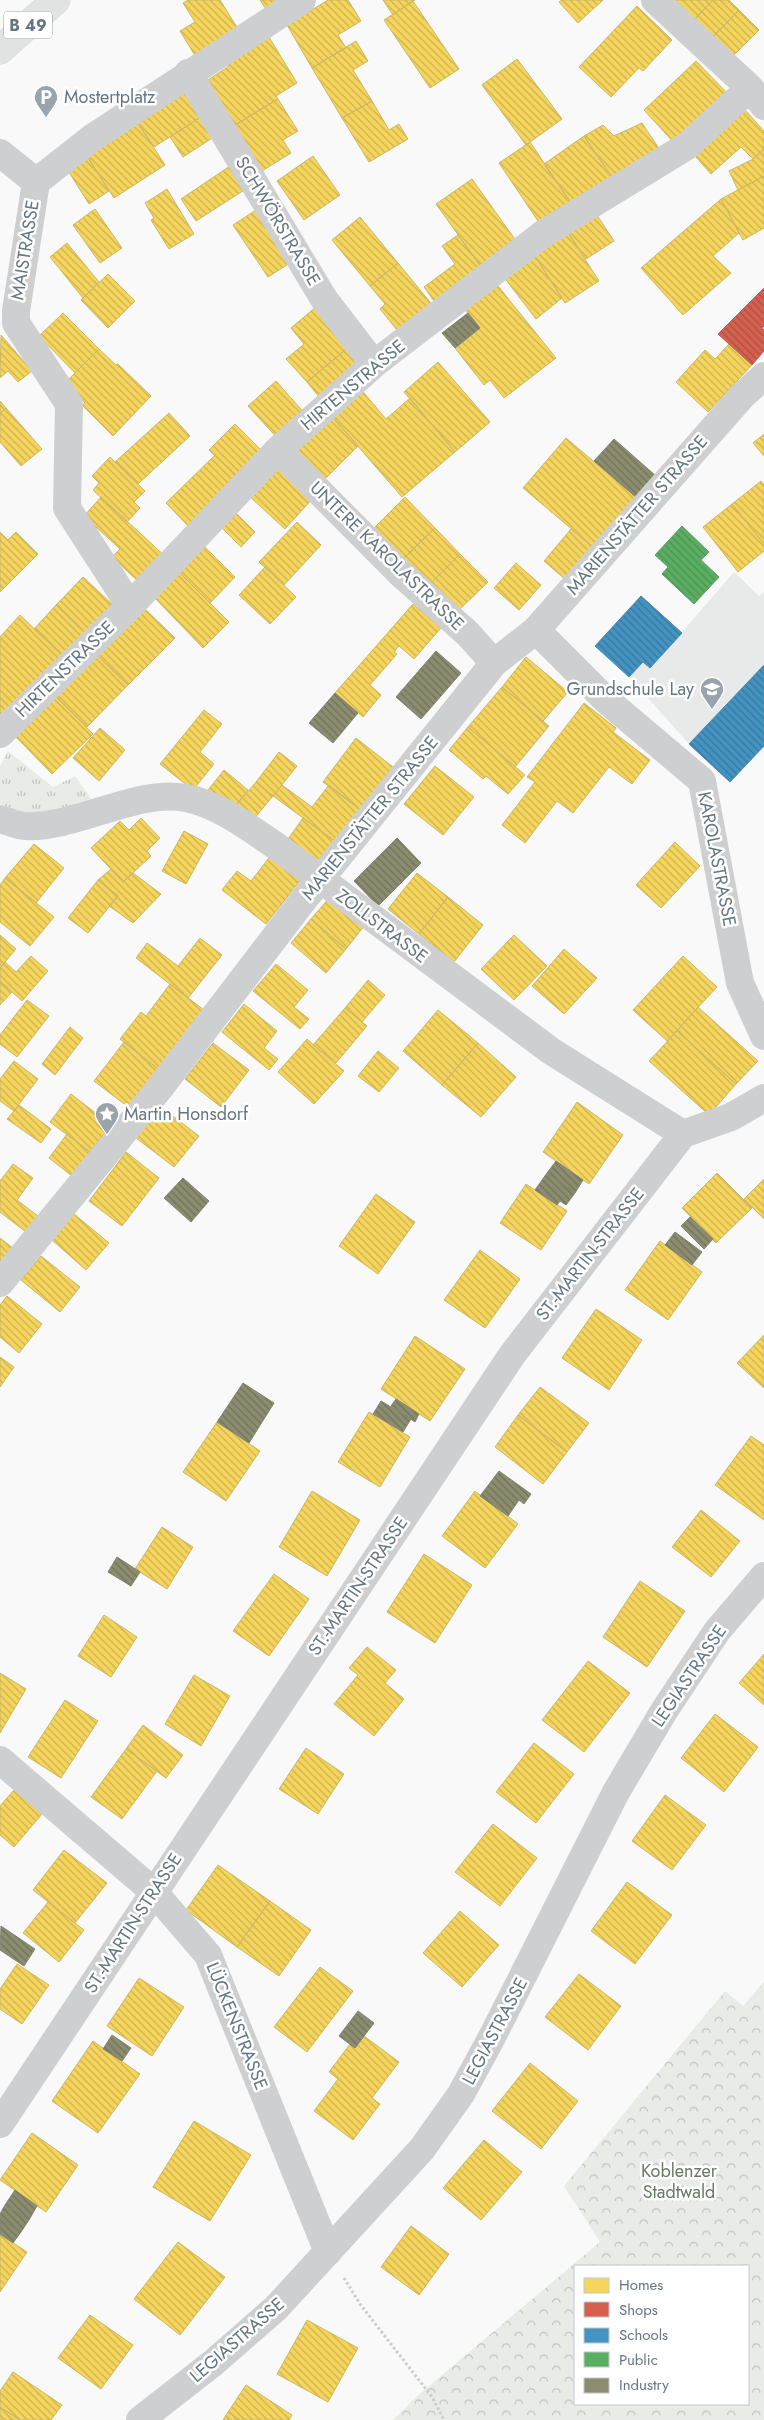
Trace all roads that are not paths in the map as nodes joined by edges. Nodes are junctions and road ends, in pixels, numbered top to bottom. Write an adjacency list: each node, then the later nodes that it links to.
1 (56, 0): 4 (main road, B 49)
2 (302, 0): 5 (street, MAISTRASSE)
3 (655, 0): 6 (street)
4 (0, 50)
5 (188, 73): 8 (street, MAISTRASSE); 10 (street, SCHWÖRSTRASSE)
6 (757, 97): 10 (street, HIRTENSTRASSE)
7 (0, 153): 8 (street)
8 (36, 182): 9 (street, MAISTRASSE)
9 (9, 293): 13 (street, MAISTRASSE)
10 (374, 364): 12 (street, HIRTENSTRASSE)
11 (764, 376): 14 (street, MARIENSTÄTTER STRASSE)
12 (278, 450): 13 (street, HIRTENSTRASSE); 15 (street, UNTERE KAROLASTRASSE)
13 (130, 606): 16 (street, HIRTENSTRASSE)
14 (536, 630): 15 (street, MARIENSTÄTTER STRASSE); 19 (street, KAROLASTRASSE)
15 (494, 663): 18 (street, MARIENSTÄTTER STRASSE)
16 (0, 734)
17 (0, 819): 18 (street, ZOLLSTRASSE)
18 (320, 880): 21 (street, ZOLLSTRASSE); 22 (street, MARIENSTÄTTER STRASSE)
19 (764, 1036)
20 (764, 1098): 21 (street)
21 (684, 1134): 25 (street, ST.-MARTIN-STRASSE)
22 (0, 1283)
23 (764, 1576): 27 (street, LEGIASTRASSE)
24 (0, 1760): 25 (street, LÜCKENSTRASSE)
25 (153, 1892): 26 (street, ST.-MARTIN-STRASSE); 27 (street, LÜCKENSTRASSE)
26 (0, 2124)
27 (328, 2252): 28 (street, LEGIASTRASSE)
28 (140, 2420)

